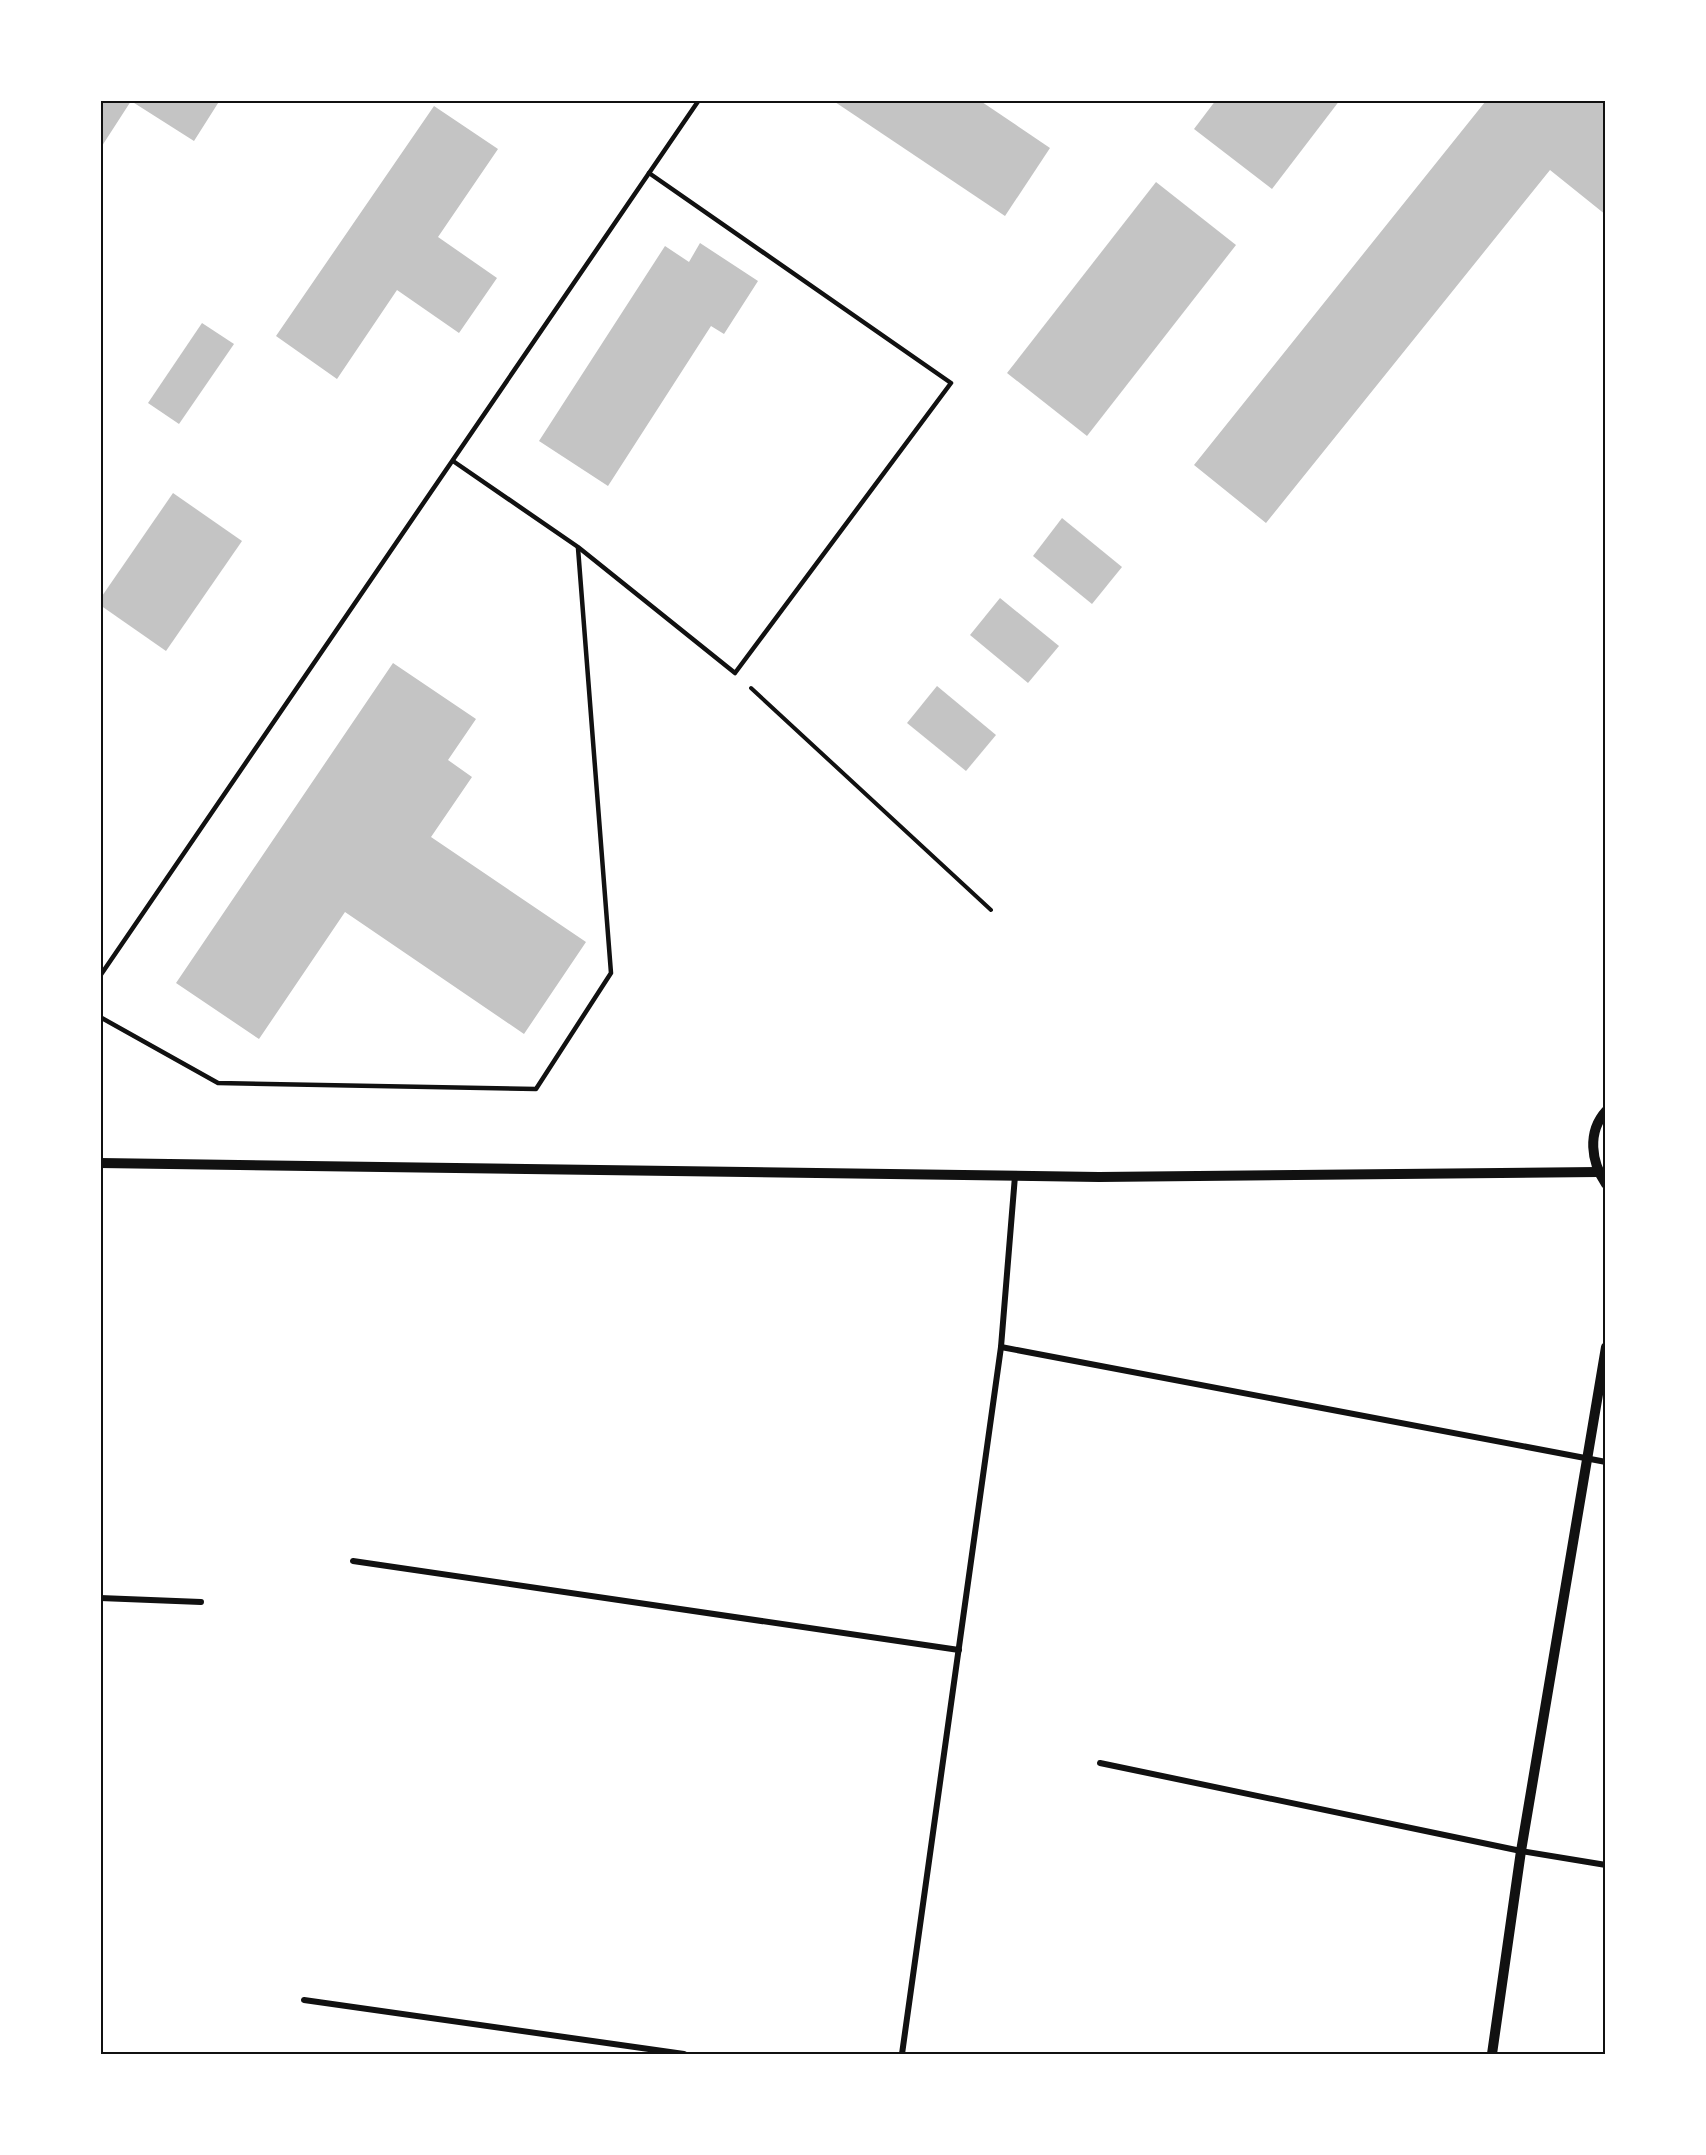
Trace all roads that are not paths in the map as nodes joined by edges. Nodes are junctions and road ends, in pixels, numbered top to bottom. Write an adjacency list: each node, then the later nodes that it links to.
1 (699, 100): 2 (lane)
2 (649, 173): 3 (lane); 4 (lane)
3 (453, 460): 4 (lane); 5 (lane)
4 (578, 548): 6 (lane)
5 (100, 976)
6 (100, 1017)
7 (1605, 1111): 9 (street)
8 (100, 1163): 10 (street)
9 (1598, 1172): 10 (street); 11 (street)
10 (1015, 1176): 12 (street)
11 (1605, 1184)
12 (1001, 1347): 14 (street); 19 (street)
13 (1605, 1347): 14 (street)
14 (1585, 1458): 15 (street); 21 (street)
15 (1605, 1462)
16 (353, 1561): 19 (street)
17 (100, 1598): 18 (street)
18 (201, 1602)
19 (959, 1650): 25 (street)
20 (1100, 1763): 21 (street)
21 (1521, 1851): 22 (street); 26 (street)
22 (1605, 1865)
23 (304, 2000): 24 (street)
24 (684, 2055)
25 (902, 2055)
26 (1492, 2055)

